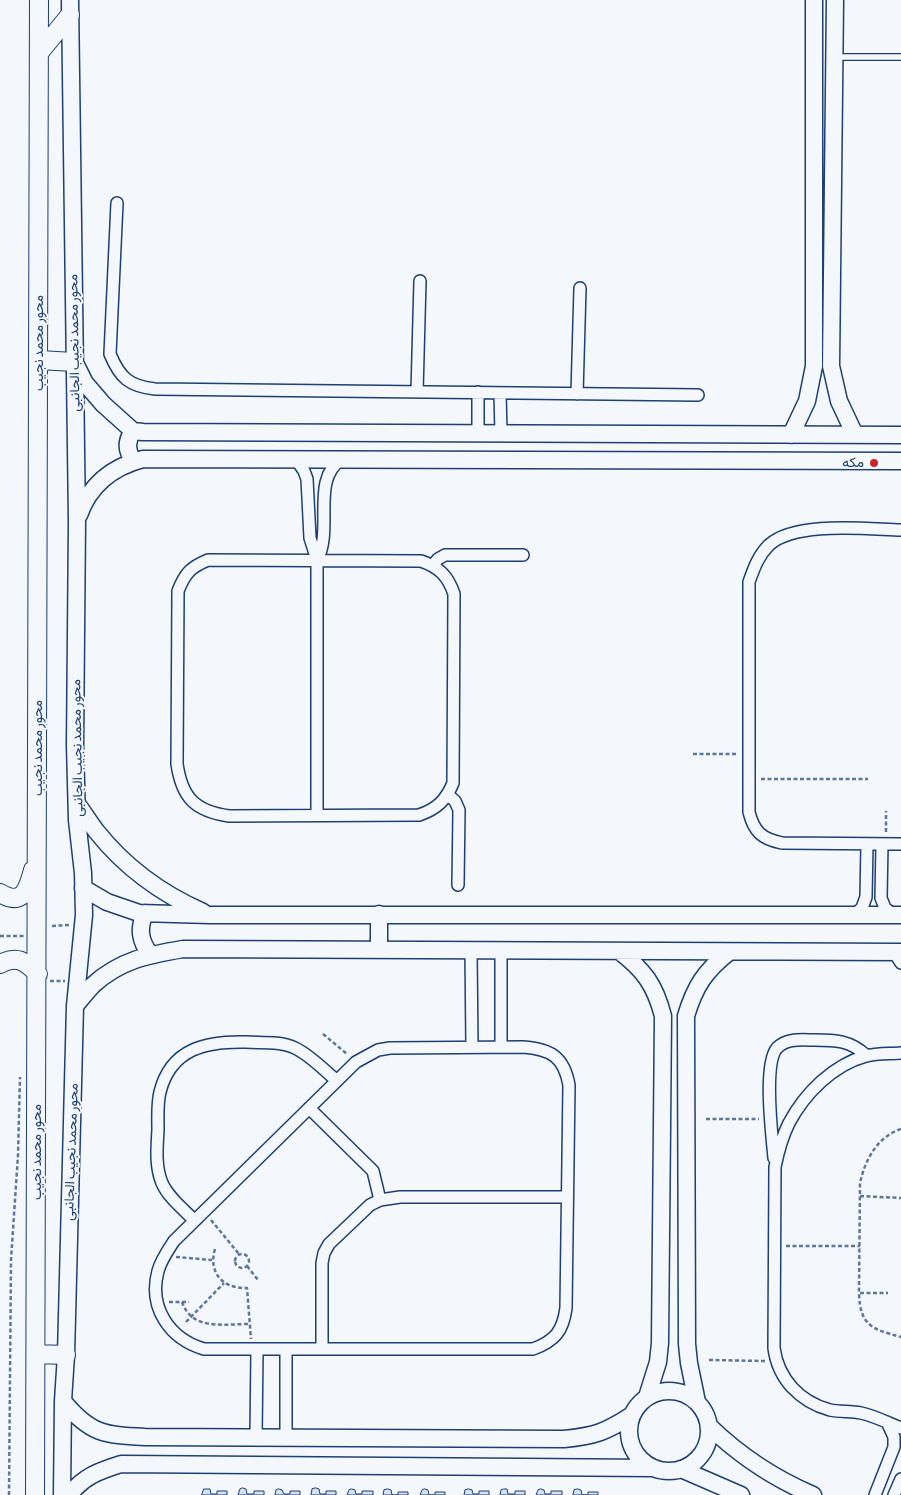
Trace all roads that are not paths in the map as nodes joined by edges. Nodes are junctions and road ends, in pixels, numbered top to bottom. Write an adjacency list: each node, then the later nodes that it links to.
1 (39, 0): 5 (main road, محور محمد نجيب)
2 (814, 0): 22 (street)
3 (835, 0): 6 (street)
4 (70, 8): 5 (main road); 12 (street, محور محمد نجيب الجانبى)
5 (39, 53): 11 (main road, محور محمد نجيب)
6 (834, 57): 7 (lane); 23 (street)
7 (901, 57)
8 (117, 204): 13 (street)
9 (420, 281): 13 (street)
10 (580, 288): 16 (street)
11 (39, 360): 12 (main road); 41 (main road, محور محمد نجيب)
12 (74, 362): 18 (street); 30 (street, محور محمد نجيب الجانبى)
13 (417, 392): 14 (street)
14 (478, 392): 15 (street); 19 (street)
15 (500, 393): 16 (street); 20 (street)
16 (577, 394): 17 (street)
17 (698, 395)
18 (133, 430): 19 (street); 28 (street)
19 (478, 433): 20 (street)
20 (501, 434): 21 (street)
21 (582, 434): 22 (street); 27 (street)
22 (791, 435): 23 (street)
23 (855, 435): 24 (street)
24 (901, 435)
25 (296, 459): 26 (street); 28 (street); 33 (street)
26 (342, 459): 27 (street); 33 (street)
27 (582, 460): 29 (street)
28 (134, 461): 30 (street)
29 (901, 461)
30 (77, 522): 36 (street, محور محمد نجيب الجانبى)
31 (901, 530): 38 (street)
32 (523, 555): 34 (street)
33 (318, 560): 34 (street); 37 (street); 37 (street)
34 (433, 565): 35 (street)
35 (448, 795): 37 (street); 42 (street)
36 (77, 804): 43 (street, محور محمد نجيب الجانبى); 47 (street)
37 (318, 815)
38 (866, 844): 39 (street); 48 (street)
39 (884, 844): 40 (street); 49 (street)
40 (901, 844)
41 (38, 855): 44 (main road); 58 (main road, محور محمد نجيب)
42 (458, 885)
43 (83, 888): 45 (street); 59 (street, محور محمد نجيب الجانبى)
44 (0, 893)
45 (144, 913): 47 (street); 55 (street)
46 (379, 914): 47 (street); 48 (street); 50 (street)
47 (210, 915)
48 (854, 915): 49 (street)
49 (897, 915)
50 (378, 950): 51 (street); 55 (street)
51 (471, 950): 52 (street); 60 (street)
52 (501, 951): 53 (street); 61 (street)
53 (619, 951): 54 (street); 75 (street)
54 (729, 952): 56 (street); 77 (street)
55 (150, 954): 59 (street)
56 (899, 956)
57 (0, 964): 58 (main road)
58 (38, 978): 73 (main road, محور محمد نجيب)
59 (75, 1006): 74 (street, محور محمد نجيب الجانبى)
60 (472, 1047): 61 (street); 64 (street)
61 (501, 1047): 67 (street)
62 (901, 1053): 63 (street)
63 (866, 1056): 66 (street); 66 (street)
64 (337, 1081): 65 (street); 69 (street)
65 (309, 1108): 68 (street); 69 (street)
66 (775, 1167): 79 (street)
67 (568, 1197): 68 (street); 72 (street)
68 (380, 1200): 72 (street)
69 (194, 1220): 70 (street)
70 (254, 1348): 71 (street); 82 (street)
71 (286, 1348): 72 (street); 83 (street)
72 (322, 1348)
73 (36, 1354): 74 (main road); 87 (main road, محور محمد نجيب)
74 (66, 1355): 76 (street, محور محمد نجيب الجانبى)
75 (647, 1397): 77 (street); 78 (street)
76 (63, 1401): 82 (street); 88 (street, محور محمد نجيب الجانبى)
77 (696, 1402): 80 (street)
78 (632, 1415): 83 (street); 84 (street)
79 (887, 1422): 81 (street); 92 (street)
80 (709, 1426): 85 (street); 91 (street)
81 (901, 1428)
82 (256, 1438): 83 (street)
83 (286, 1438)
84 (654, 1468): 85 (street); 89 (street)
85 (681, 1469): 90 (street)
86 (901, 1479): 93 (street)
87 (35, 1495)
88 (62, 1495)
89 (69, 1495)
90 (741, 1495)
91 (813, 1495)
92 (874, 1495)
93 (894, 1495)

